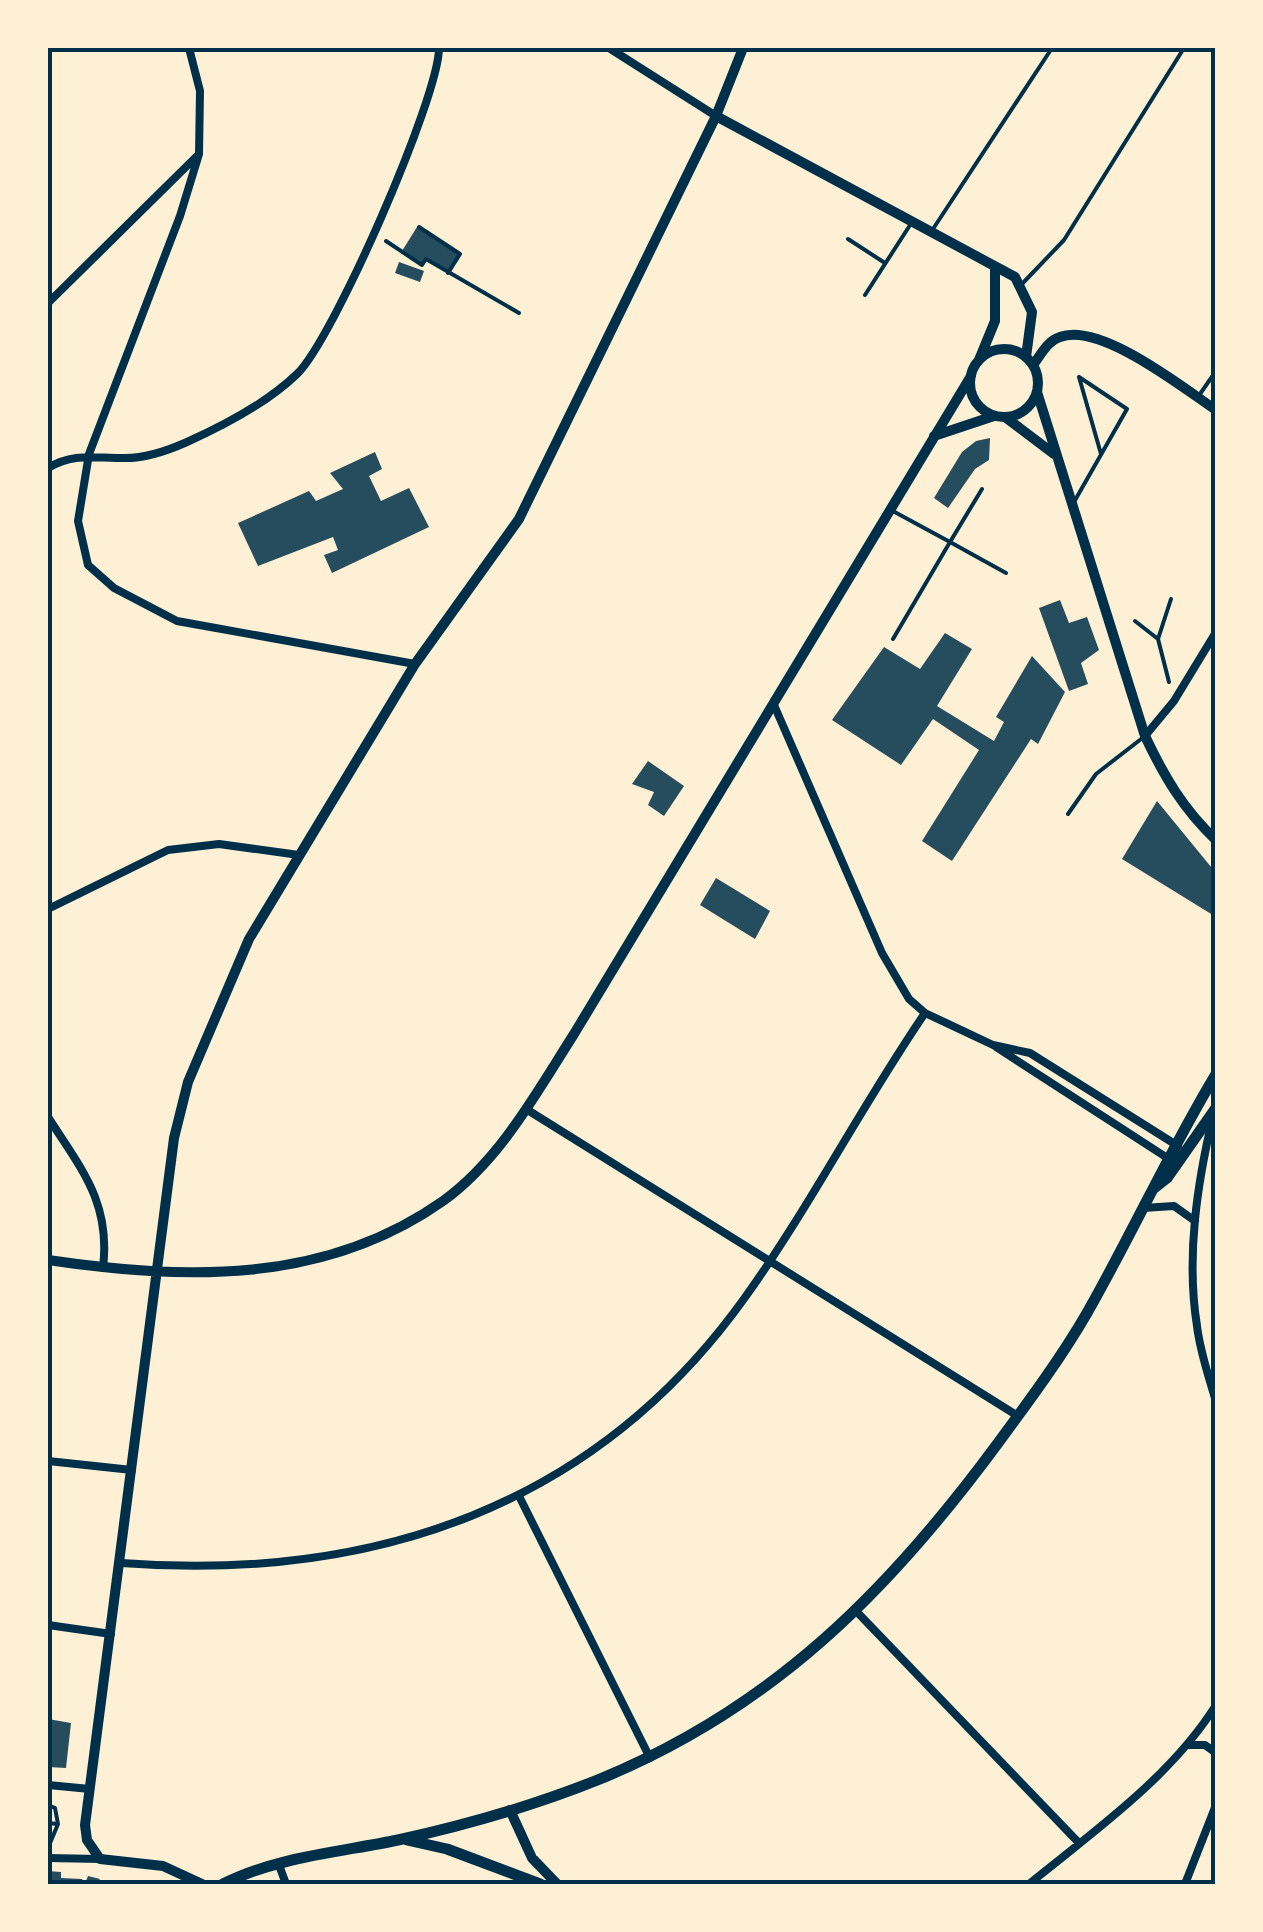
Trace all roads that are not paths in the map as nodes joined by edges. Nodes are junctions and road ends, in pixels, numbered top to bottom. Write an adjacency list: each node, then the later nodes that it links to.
1 (189, 48): 8 (street)
2 (609, 48): 7 (street)
3 (743, 48): 7 (street)
4 (1052, 48): 10 (lane)
5 (1184, 48): 14 (lane)
6 (441, 49): 26 (street)
7 (716, 116): 9 (street); 37 (street)
8 (199, 154): 16 (street); 26 (street)
9 (912, 222): 10 (street); 12 (lane)
10 (931, 233): 13 (street)
11 (848, 239): 12 (lane)
12 (886, 263): 15 (lane)
13 (995, 269): 14 (street); 18 (street)
14 (1021, 285): 17 (street)
15 (865, 295)
16 (48, 303)
17 (1030, 361): 18 (street); 21 (street); 22 (street)
18 (978, 362): 20 (street)
19 (1216, 371): 22 (lane)
20 (971, 376): 24 (street); 25 (street)
21 (1037, 392): 24 (street); 27 (street)
22 (1197, 398): 23 (street)
23 (1216, 410)
24 (1000, 417): 25 (street); 27 (street)
25 (933, 436): 32 (street)
26 (88, 454): 29 (street); 37 (street)
27 (1054, 455): 31 (street)
28 (1102, 457): 28 (lane); 31 (lane)
29 (48, 468)
30 (982, 489): 33 (lane)
31 (1071, 506): 39 (street)
32 (891, 510): 33 (lane); 38 (street)
33 (950, 542): 34 (lane); 36 (lane)
34 (1006, 573)
35 (1216, 632): 39 (street)
36 (893, 639)
37 (415, 664): 42 (street)
38 (774, 705): 44 (street); 48 (street)
39 (1145, 736): 40 (lane); 41 (street)
40 (1068, 814)
41 (1216, 840)
42 (299, 855): 43 (street); 57 (street)
43 (48, 909)
44 (925, 1013): 45 (street); 55 (street)
45 (992, 1045): 50 (street); 51 (street)
46 (1216, 1074): 50 (main road)
47 (1215, 1108): 50 (main road); 53 (street)
48 (526, 1109): 55 (street); 57 (street)
49 (48, 1117): 56 (street)
50 (1180, 1147): 51 (main road)
51 (1172, 1160): 52 (main road)
52 (1143, 1208): 53 (street); 59 (main road)
53 (1195, 1222): 58 (street)
54 (48, 1260): 56 (street)
55 (769, 1262): 59 (street); 62 (street)
56 (103, 1268): 57 (street)
57 (158, 1272): 61 (street)
58 (1216, 1402)
59 (1018, 1416): 64 (main road)
60 (48, 1461): 61 (street)
61 (132, 1470): 63 (street)
62 (520, 1498): 63 (street); 71 (street)
63 (121, 1563): 66 (street)
64 (857, 1612): 71 (main road); 77 (street)
65 (48, 1625): 66 (street)
66 (111, 1634): 73 (street)
67 (1216, 1706): 68 (street)
68 (1203, 1725): 69 (street); 70 (street)
69 (1186, 1745): 70 (street); 77 (street)
70 (1216, 1750)
71 (650, 1758): 75 (main road)
72 (48, 1785): 73 (street)
73 (90, 1789): 79 (street)
74 (1216, 1804): 87 (street)
75 (510, 1810): 76 (main road); 85 (street)
76 (403, 1839): 80 (main road); 84 (main road)
77 (1079, 1843): 86 (street)
78 (48, 1858): 79 (street)
79 (100, 1859): 81 (street)
80 (279, 1865): 82 (main road); 83 (street)
81 (202, 1884)
82 (223, 1884)
83 (286, 1884)
84 (540, 1884)
85 (557, 1884)
86 (1029, 1884)
87 (1186, 1884)

